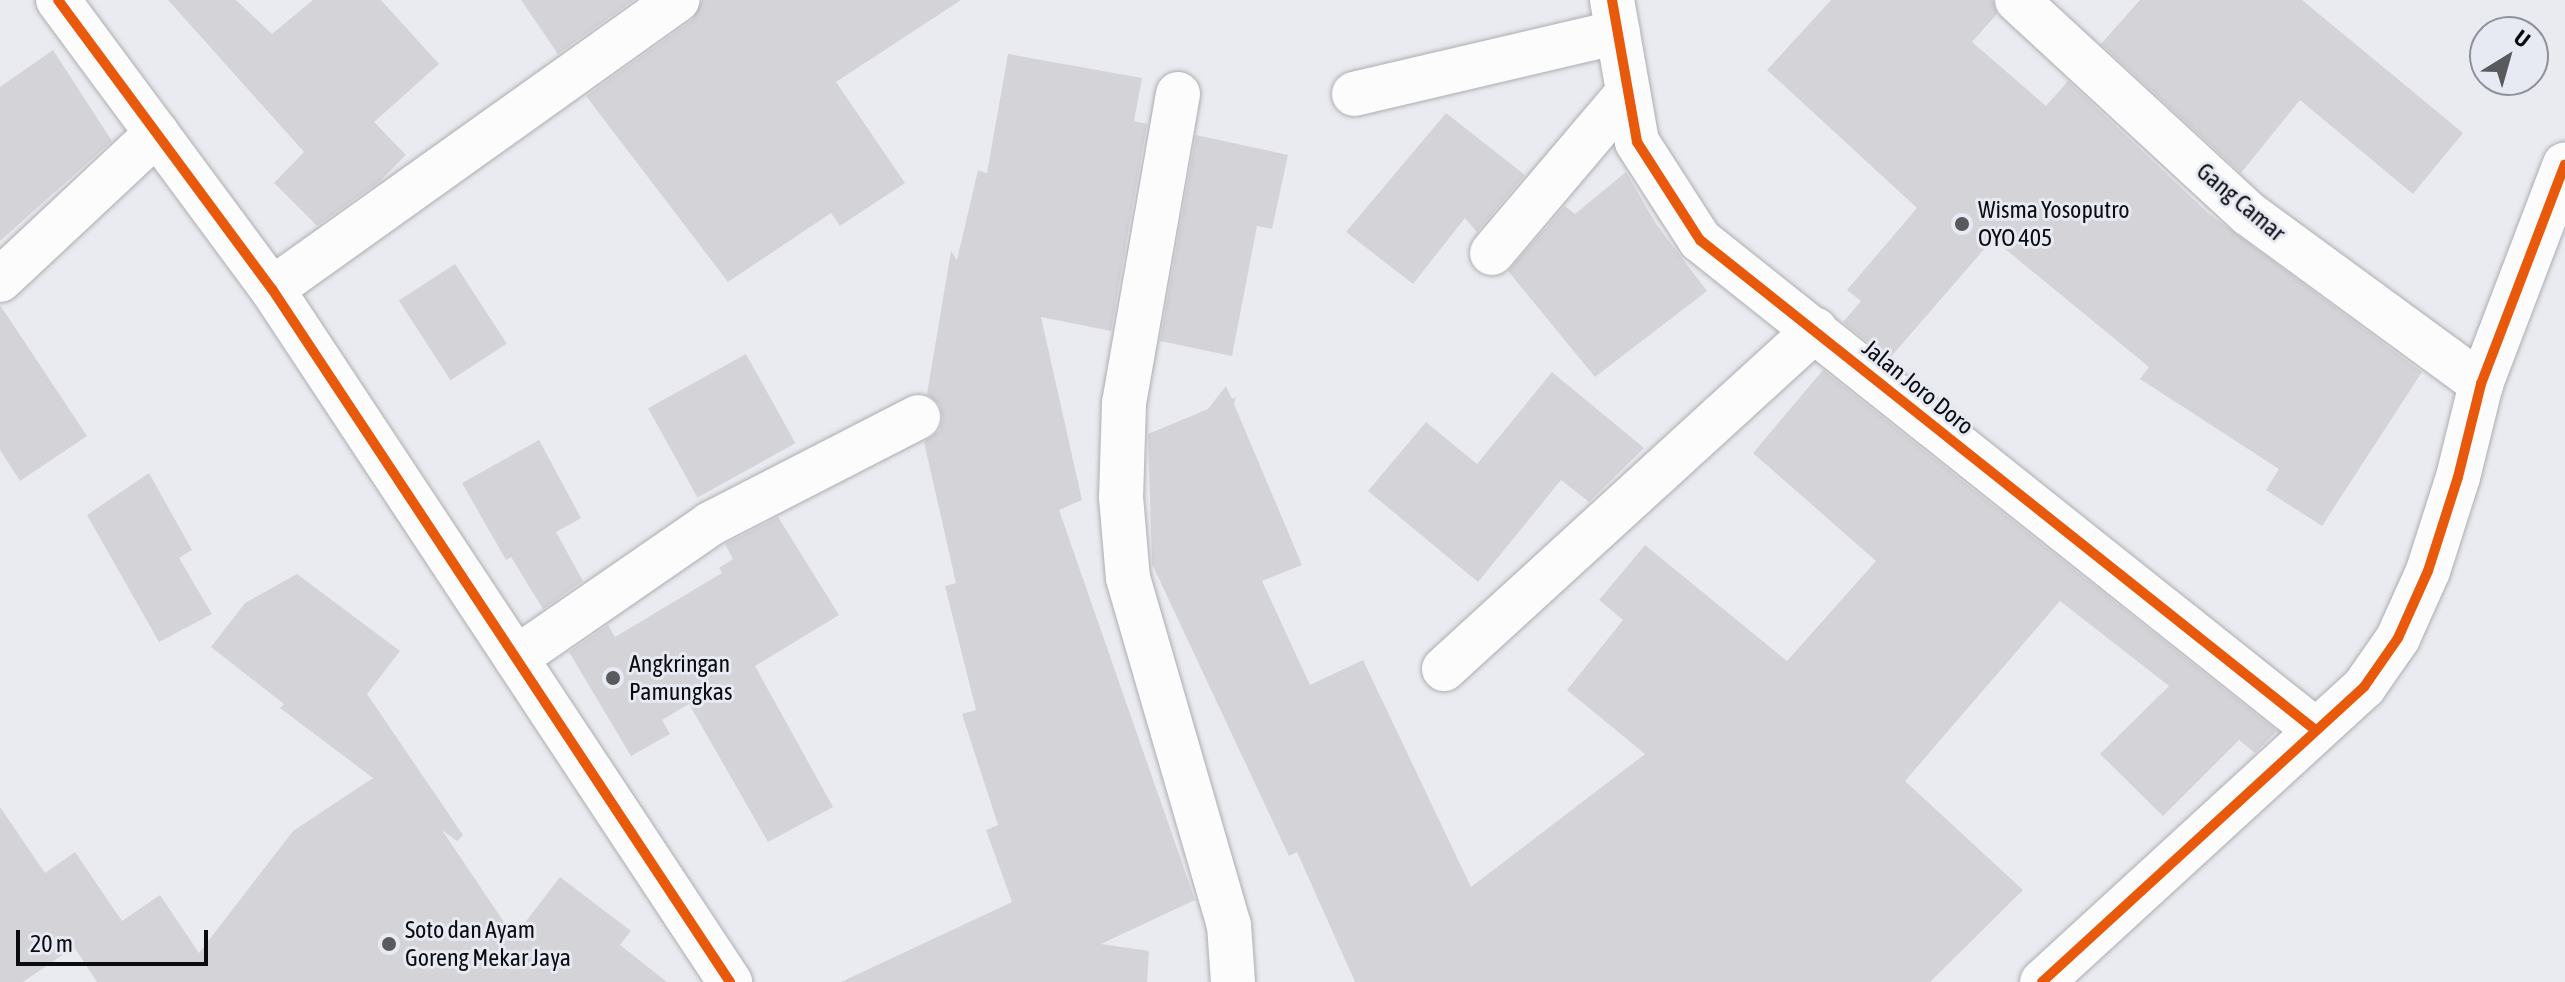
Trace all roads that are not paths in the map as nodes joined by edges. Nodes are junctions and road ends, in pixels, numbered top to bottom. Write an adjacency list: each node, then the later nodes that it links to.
1 (58, 0): 8 (street)
2 (677, 0): 12 (street)
3 (2017, 0): 14 (street, Gang Camar)
4 (1615, 16): 6 (street); 7 (street, Jalan Joro Doro)
5 (1178, 94): 20 (street)
6 (1354, 94)
7 (1626, 95): 10 (street); 13 (street, Jalan Joro Doro)
8 (157, 133): 11 (street); 12 (street)
9 (2565, 164): 14 (street)
10 (1492, 253)
11 (0, 280)
12 (272, 289): 16 (street)
13 (1815, 330): 17 (street); 18 (street, Jalan Joro Doro)
14 (2481, 384): 18 (street)
15 (918, 417): 16 (street)
16 (516, 658): 19 (street)
17 (1444, 669)
18 (2314, 729): 21 (street)
19 (730, 982)
20 (1233, 982)
21 (2042, 982)

